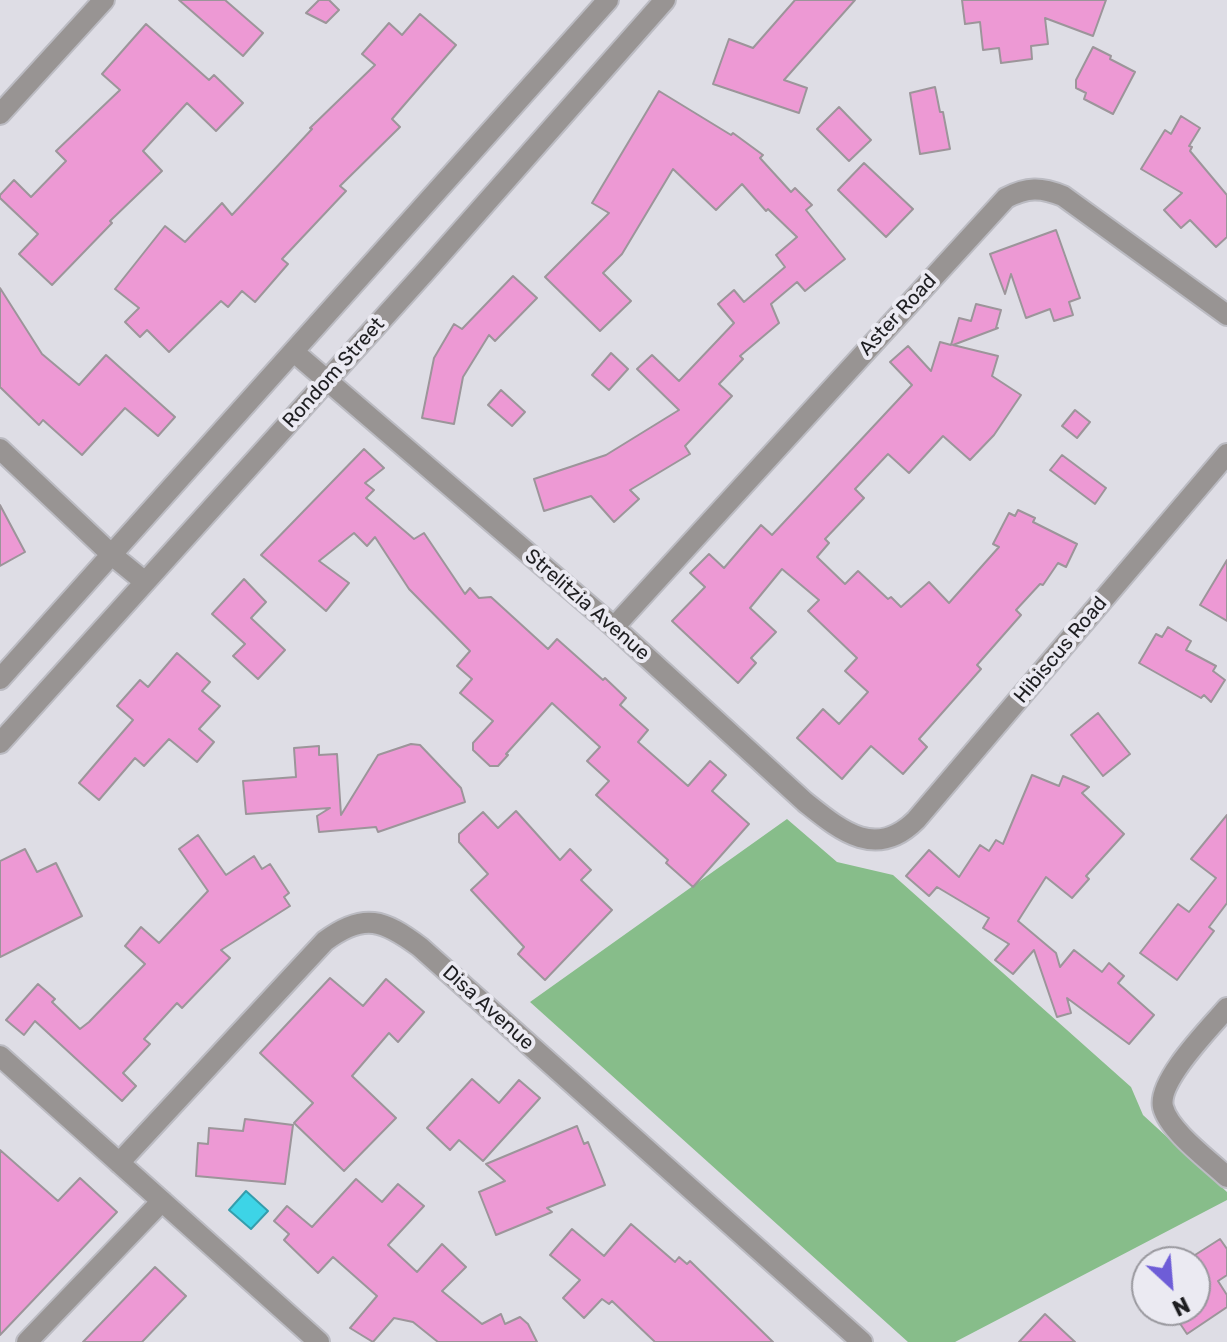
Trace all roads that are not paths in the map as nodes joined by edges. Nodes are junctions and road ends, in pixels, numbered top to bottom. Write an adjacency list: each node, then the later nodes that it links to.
1 (608, 0): 6 (street)
2 (665, 0): 7 (street, Rondom Street)
3 (96, 3): 4 (street)
4 (0, 114)
5 (1227, 315): 12 (street, Aster Road)
6 (294, 352): 7 (street, Strelitzia Avenue); 10 (street)
7 (327, 380): 11 (street, Rondom Street); 12 (street, Strelitzia Avenue)
8 (0, 449): 10 (street)
9 (1227, 454): 15 (street, Hibiscus Road)
10 (112, 555): 11 (street); 13 (street)
11 (145, 582): 14 (street, Rondom Street)
12 (614, 627): 15 (street, Strelitzia Avenue)
13 (0, 679)
14 (0, 743)
15 (886, 836)
16 (1227, 1008): 19 (street)
17 (0, 1056): 18 (street)
18 (119, 1163): 20 (street); 23 (street, Disa Avenue)
19 (1227, 1177)
20 (162, 1201): 21 (street); 22 (street)
21 (27, 1342)
22 (319, 1342)
23 (862, 1342)

